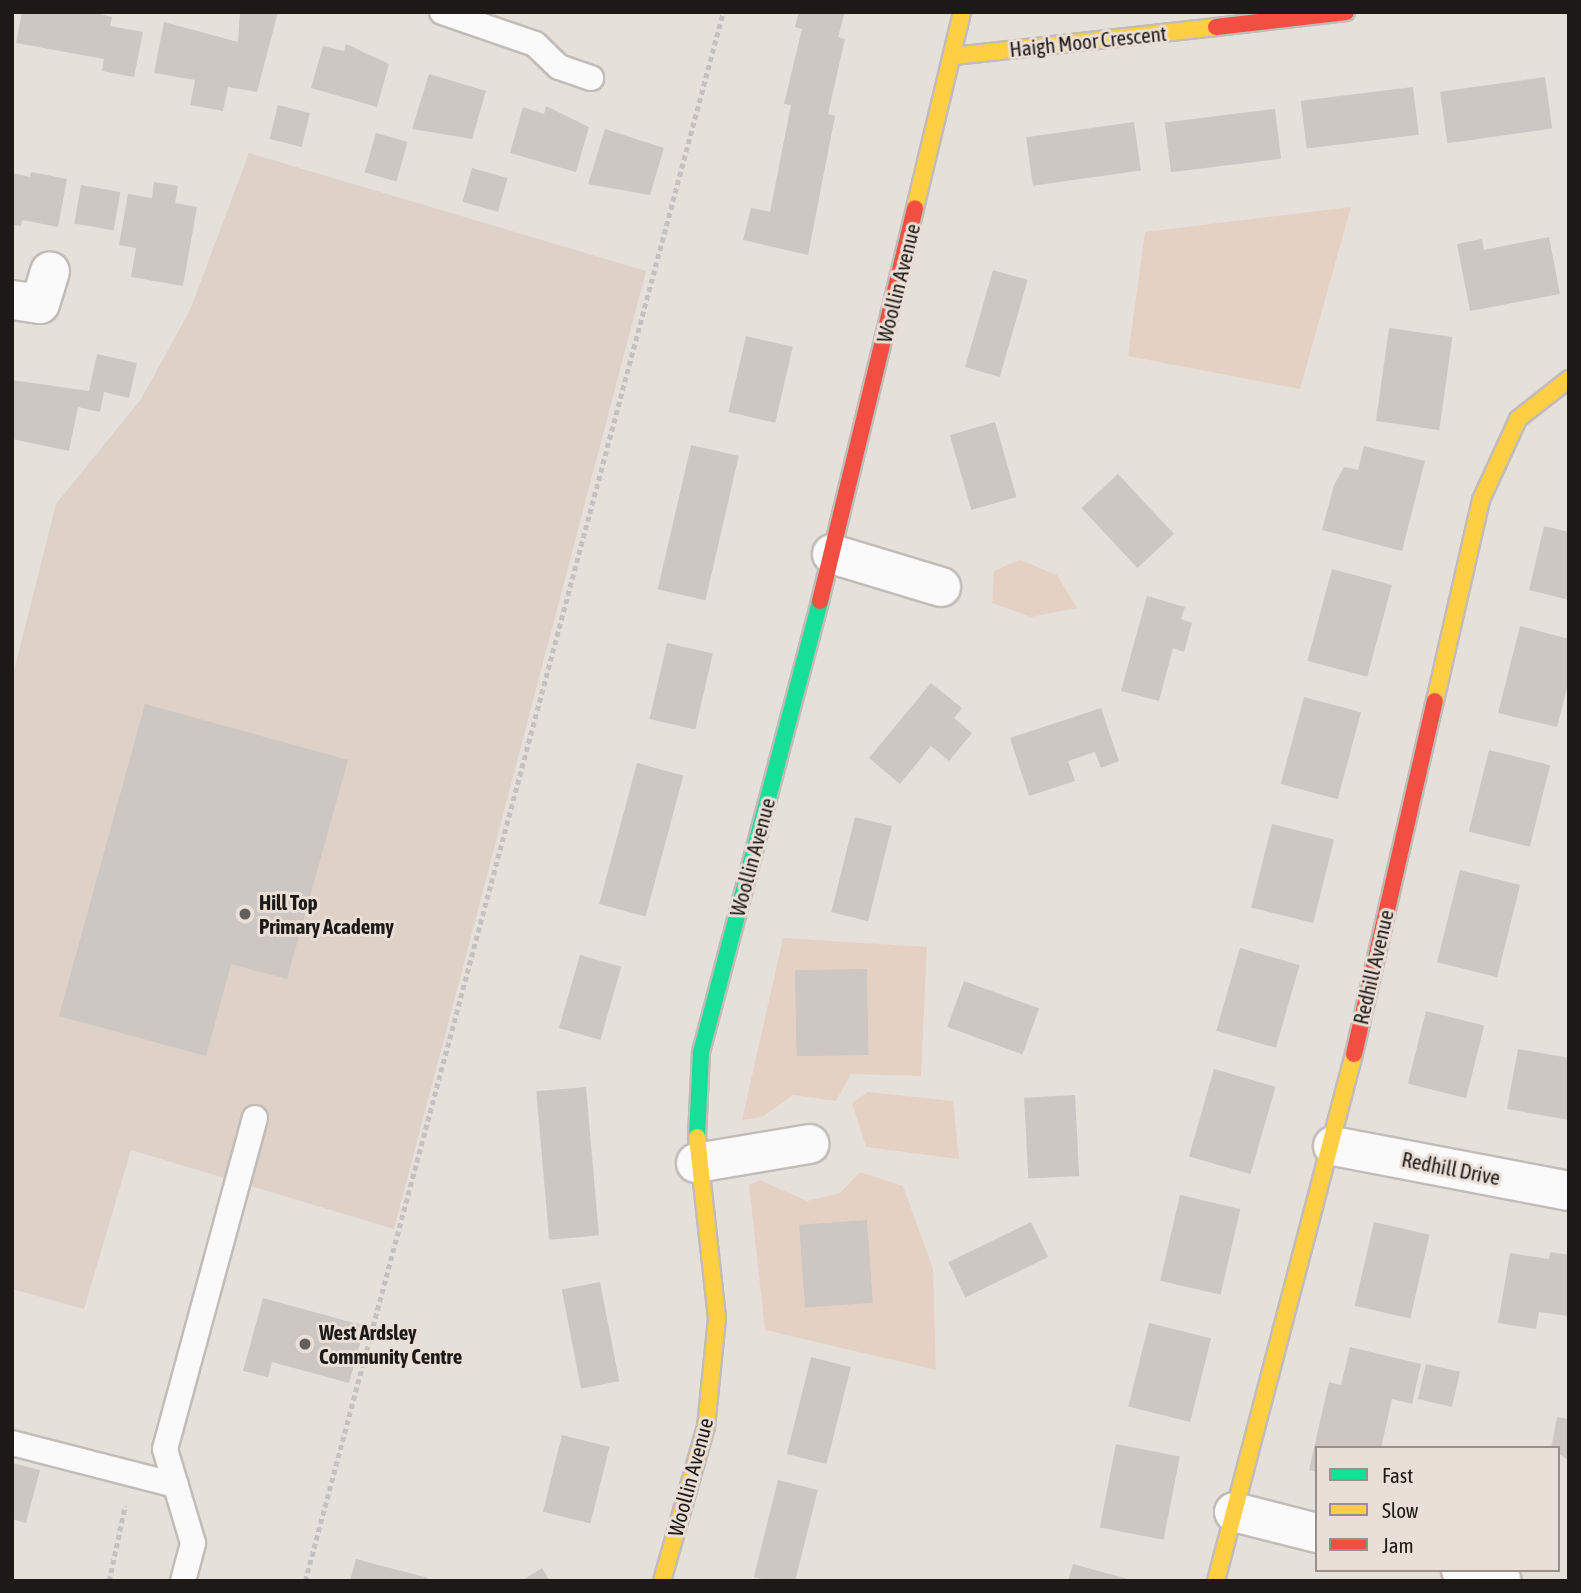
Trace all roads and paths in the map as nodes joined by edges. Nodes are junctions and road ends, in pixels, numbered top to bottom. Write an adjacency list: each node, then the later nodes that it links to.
1 (442, 12): 6 (lane)
2 (723, 12): 23 (path)
3 (962, 12): 5 (street, Woollin Avenue)
4 (1346, 12): 5 (street, Haigh Moor Crescent)
5 (954, 56): 10 (street, Woollin Avenue)
6 (591, 78)
7 (50, 271): 8 (street)
8 (12, 300)
9 (1569, 379): 14 (street, Redhill Avenue)
10 (831, 554): 11 (street); 15 (street, Woollin Avenue)
11 (941, 587)
12 (256, 1118): 18 (lane)
13 (810, 1144): 15 (street)
14 (1334, 1146): 16 (street, Redhill Drive); 19 (street, Redhill Avenue)
15 (696, 1163): 24 (street, Woollin Avenue)
16 (1569, 1191)
17 (12, 1443): 18 (lane)
18 (176, 1485): 22 (lane)
19 (1234, 1512): 20 (street); 25 (street, Redhill Avenue)
20 (1315, 1533)
21 (1468, 1572): 26 (street)
22 (183, 1581)
23 (305, 1581)
24 (662, 1581)
25 (1216, 1581)
26 (1502, 1581)

